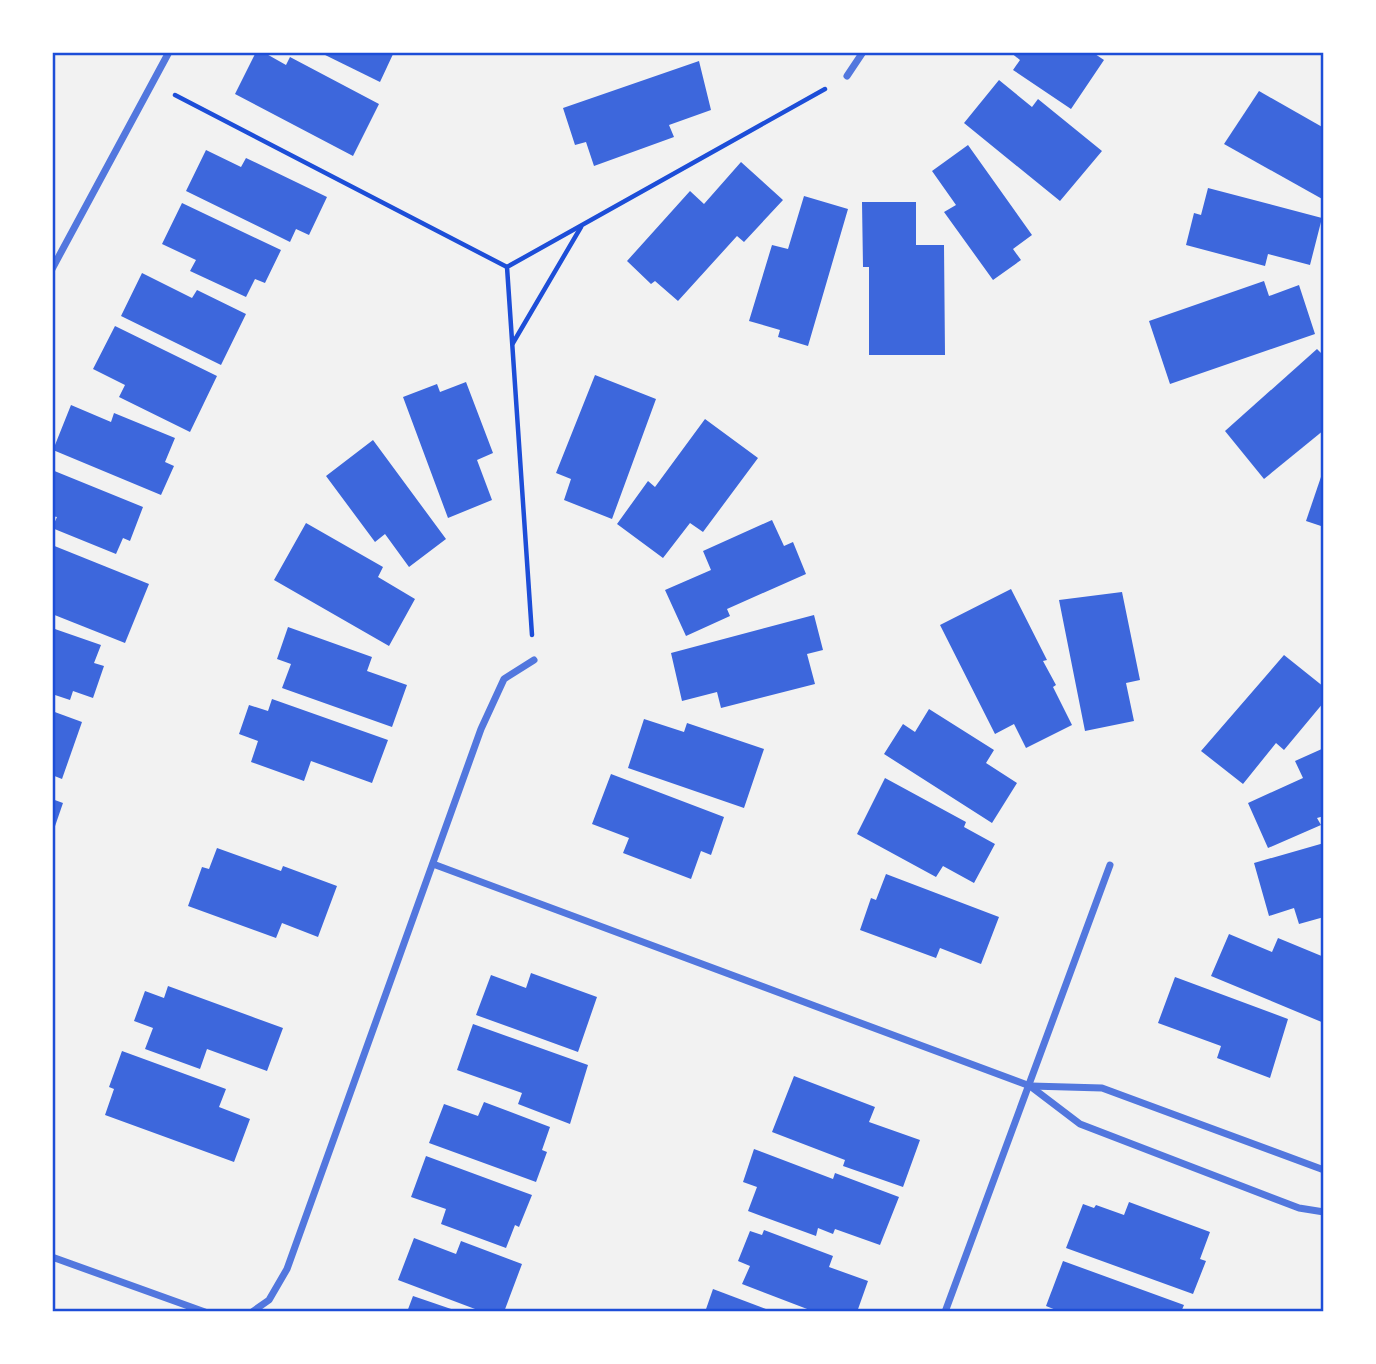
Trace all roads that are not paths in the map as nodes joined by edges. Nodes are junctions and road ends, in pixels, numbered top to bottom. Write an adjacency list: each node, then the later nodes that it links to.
1 (169, 52): 4 (street)
2 (863, 52): 3 (street)
3 (847, 76)
4 (52, 269)
5 (534, 660): 6 (street)
6 (433, 864): 8 (street); 13 (street)
7 (1110, 865): 8 (street)
8 (1030, 1086): 9 (street); 10 (street); 14 (street)
9 (1324, 1170)
10 (1324, 1212)
11 (52, 1257): 12 (street)
12 (205, 1311)
13 (252, 1311)
14 (945, 1311)

